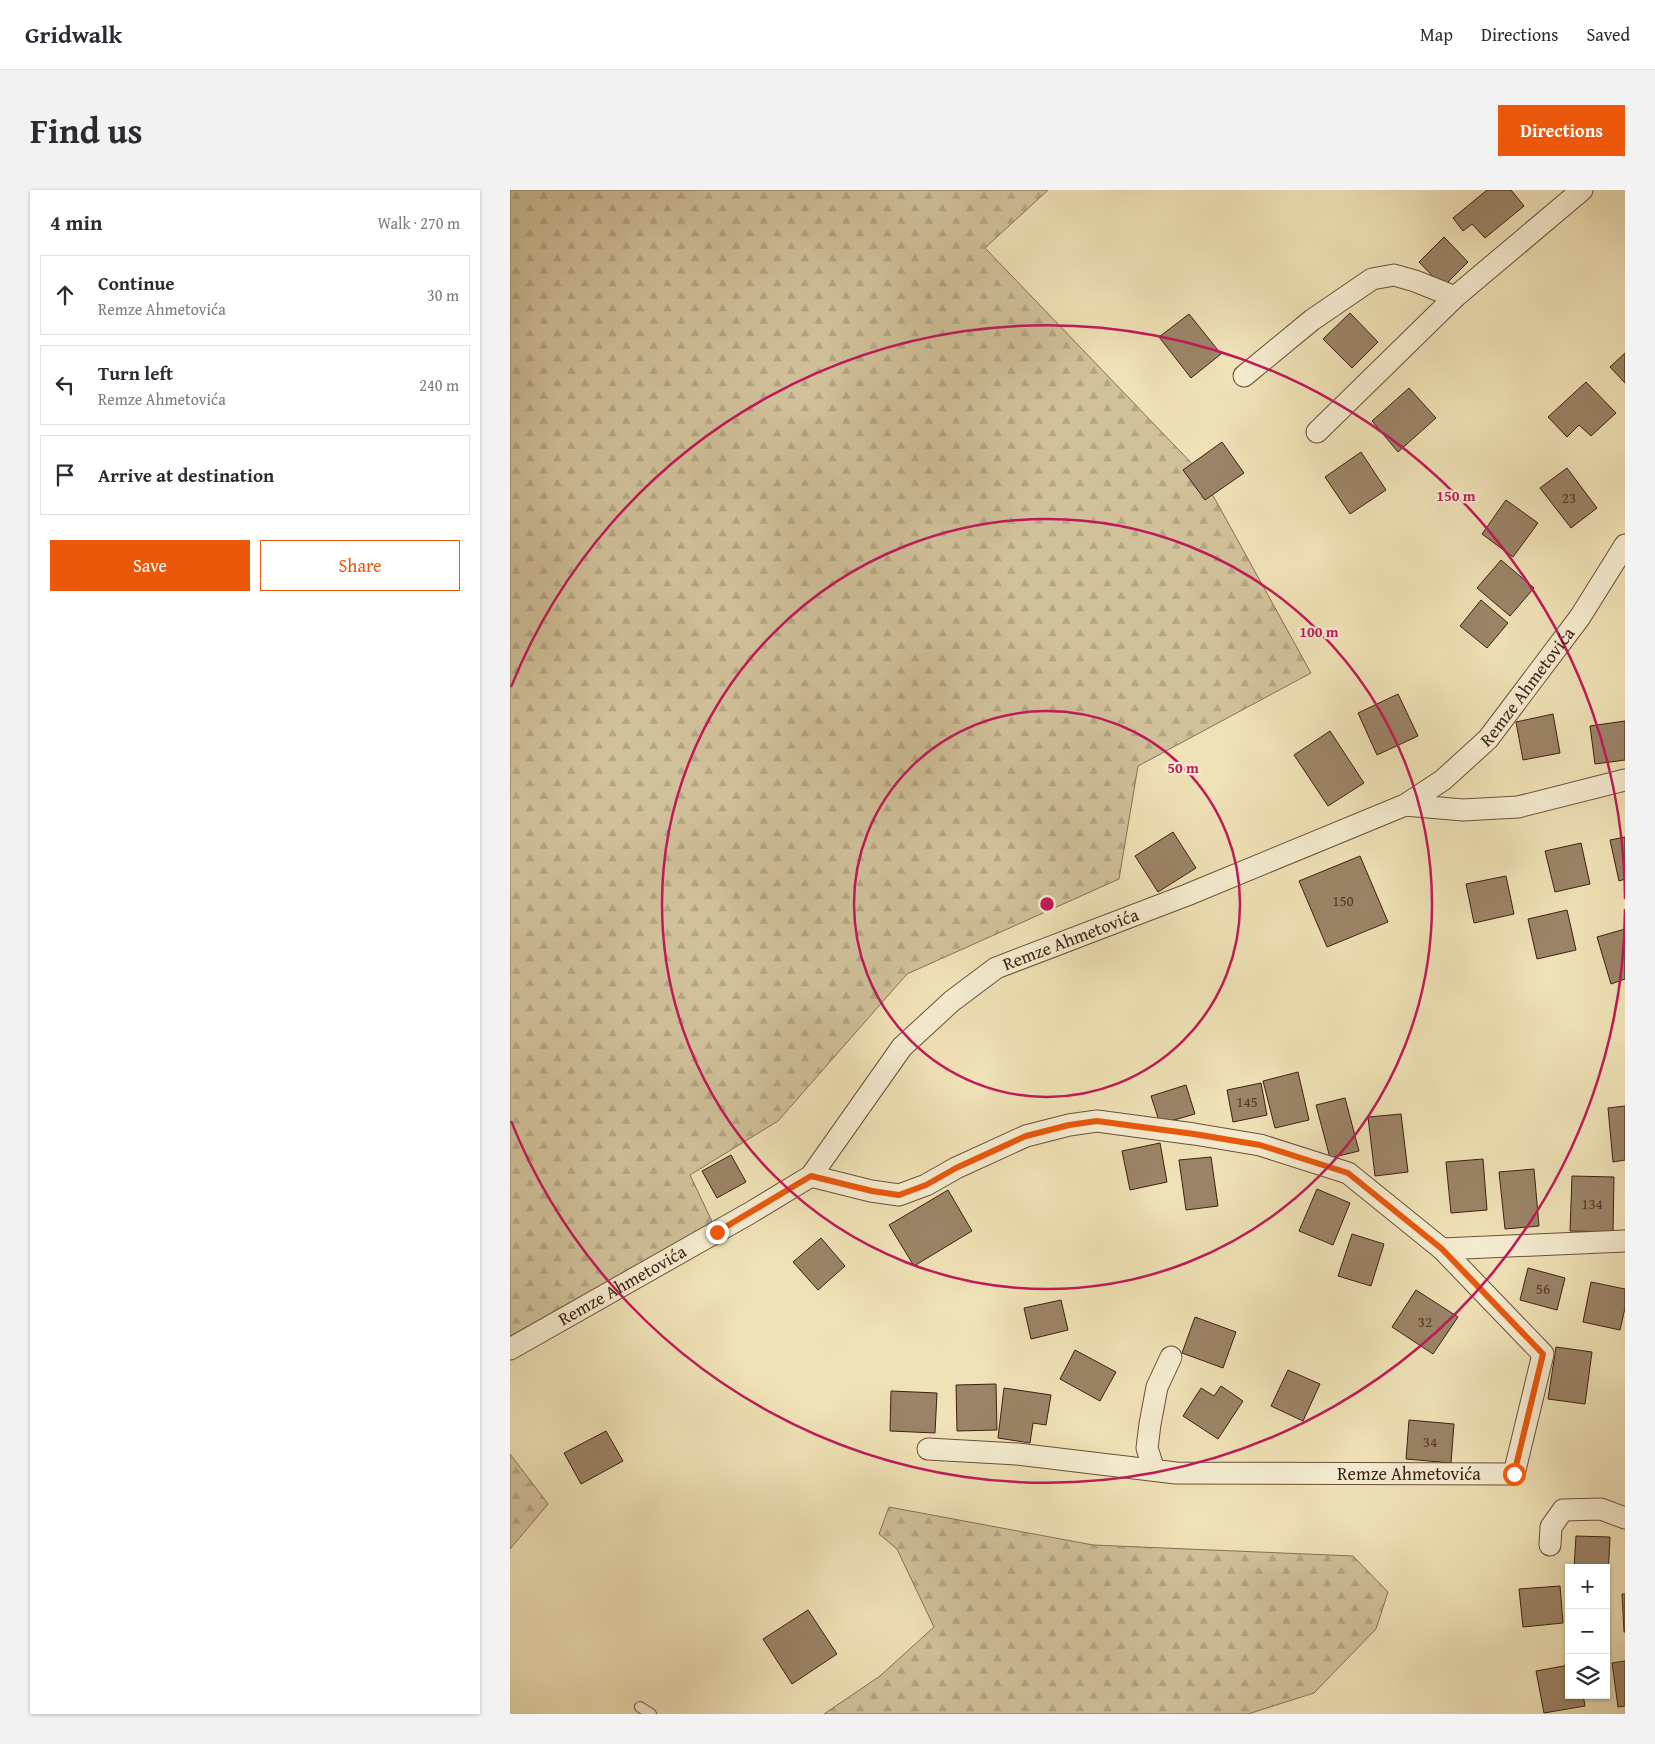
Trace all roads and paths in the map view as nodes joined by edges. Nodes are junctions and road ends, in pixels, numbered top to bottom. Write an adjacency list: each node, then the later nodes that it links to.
1 (1582, 190): 2 (street)
2 (1455, 297): 3 (street); 4 (street)
3 (1244, 376)
4 (1317, 432)
5 (1625, 546): 7 (street, Remze Ahmetovića)
6 (1625, 780): 7 (street, Remze Ahmetovića)
7 (1405, 805): 8 (street, Remze Ahmetovića)
8 (811, 1176): 10 (street, Remze Ahmetovića); 11 (street, Remze Ahmetovića)
9 (1625, 1241): 10 (street)
10 (1442, 1249): 14 (street, Remze Ahmetovića)
11 (510, 1349)
12 (1171, 1357): 14 (street)
13 (928, 1449): 14 (street, Remze Ahmetovića)
14 (1154, 1470)
15 (1625, 1518): 16 (street)
16 (1550, 1545)
17 (640, 1707): 18 (lane)
18 (651, 1714)

